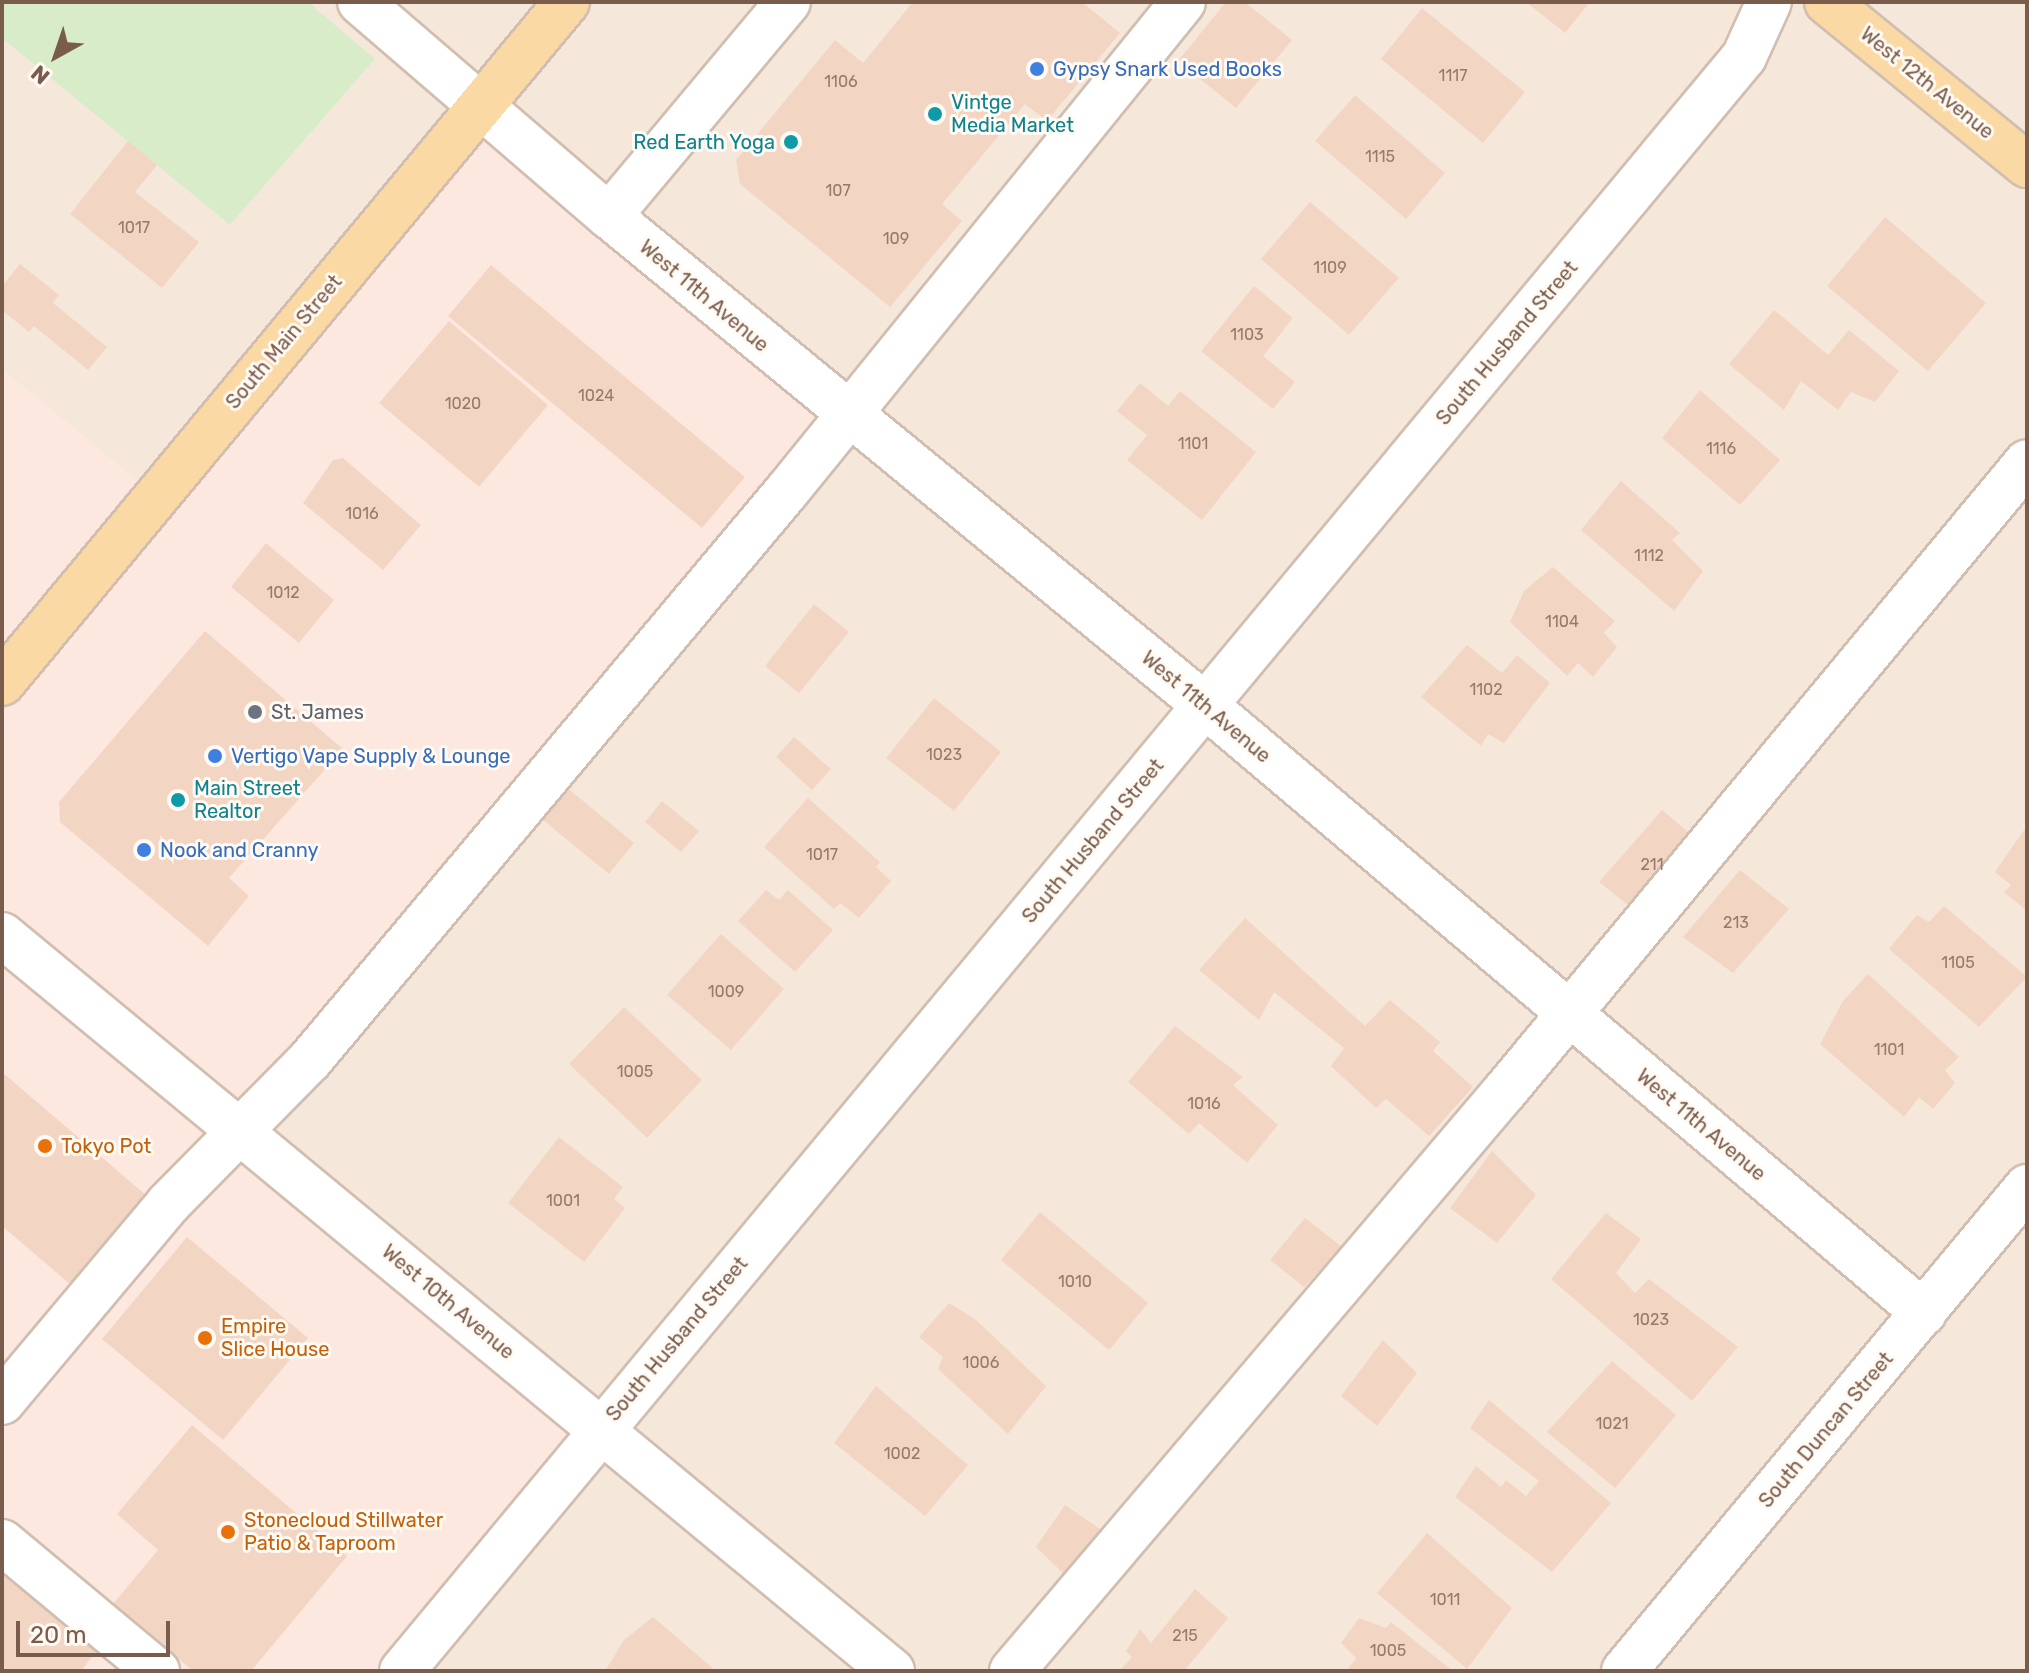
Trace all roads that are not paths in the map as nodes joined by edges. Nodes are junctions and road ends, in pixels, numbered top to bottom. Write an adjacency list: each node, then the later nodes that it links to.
1 (360, 2): 7 (street, West 11th Avenue)
2 (567, 2): 7 (main road, South Main Street)
3 (788, 2): 9 (street)
4 (1183, 2): 10 (street)
5 (1769, 2): 13 (street, South Husband Street)
6 (1827, 2): 8 (main road, West 12th Avenue)
7 (483, 106): 9 (street, West 11th Avenue); 12 (main road, South Main Street)
8 (2025, 157)
9 (609, 216): 10 (street, West 11th Avenue)
10 (847, 415): 13 (street, West 11th Avenue); 16 (street)
11 (2027, 462): 15 (street)
12 (2, 683)
13 (1206, 706): 15 (street, West 11th Avenue); 20 (street, South Husband Street)
14 (2, 935): 16 (street, West 10th Avenue)
15 (1569, 1014): 18 (street, West 11th Avenue); 25 (street)
16 (240, 1131): 19 (street); 20 (street, West 10th Avenue)
17 (2027, 1187): 18 (street, South Duncan Street)
18 (1924, 1313): 26 (street, South Duncan Street)
19 (2, 1402)
20 (601, 1429): 23 (street, South Husband Street); 24 (street, West 10th Avenue)
21 (2, 1542): 22 (street)
22 (157, 1671)
23 (402, 1671)
24 (892, 1671)
25 (1012, 1671)
26 (1624, 1671)

